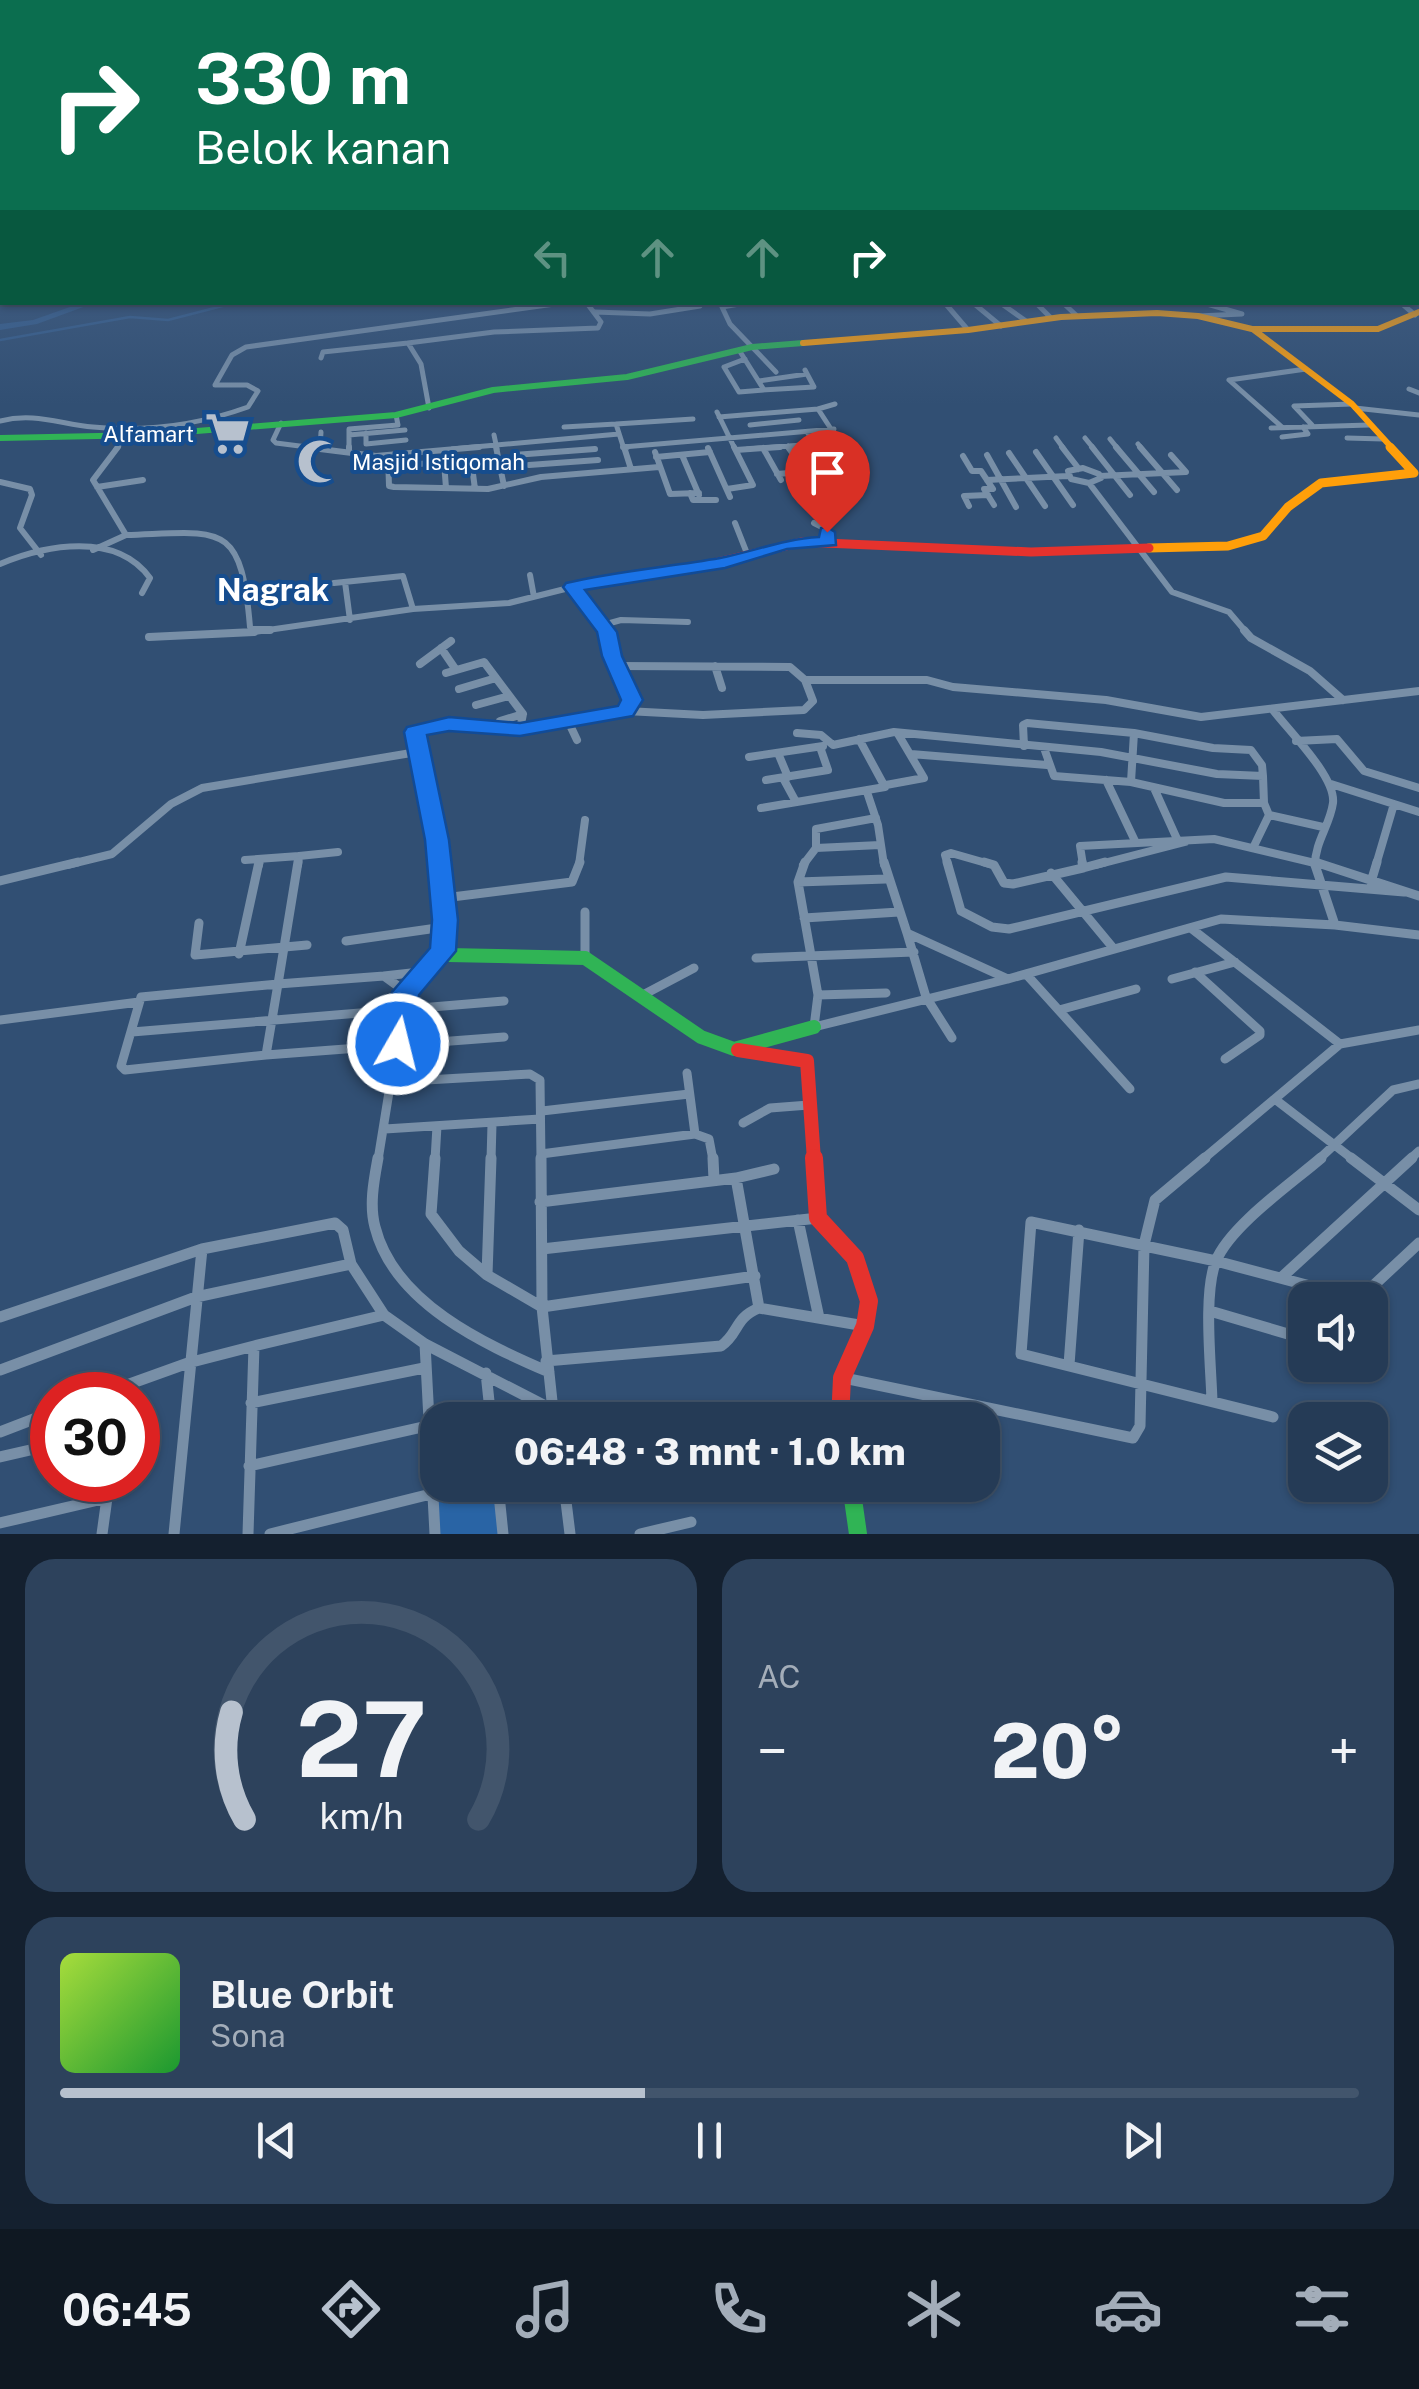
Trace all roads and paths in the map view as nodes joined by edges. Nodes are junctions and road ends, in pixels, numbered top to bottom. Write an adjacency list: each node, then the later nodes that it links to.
1 (549, 305): 43 (street)
2 (589, 305): 13 (street)
3 (701, 305): 13 (street)
4 (724, 305): 10 (street); 23 (street)
5 (947, 305): 21 (street)
6 (974, 305): 14 (street)
7 (1002, 305): 12 (street)
8 (1037, 305): 17 (street)
9 (1064, 305): 16 (street)
10 (714, 308)
11 (1198, 309): 11 (street); 16 (street); 20 (street)
12 (1009, 310): 14 (street); 18 (street)
13 (595, 312): 22 (street)
14 (982, 313): 19 (street)
15 (1417, 313): 20 (street)
16 (1076, 316): 17 (street)
17 (1051, 318): 18 (street)
18 (1026, 321): 19 (street)
19 (1001, 326): 21 (street)
20 (1252, 329): 25 (street)
21 (968, 330): 23 (street)
22 (408, 344): 24 (street); 33 (street)
23 (746, 352): 26 (street); 27 (street); 29 (street); 33 (street)
24 (320, 358)
25 (1306, 370): 32 (street); 48 (street)
26 (776, 372)
27 (759, 381): 29 (street); 29 (street)
28 (1409, 389): 30 (street)
29 (763, 390)
30 (1419, 393)
31 (835, 404): 34 (street)
32 (1354, 406): 37 (street); 42 (street); 45 (street)
33 (429, 408): 38 (street)
34 (818, 408): 35 (street); 49 (street)
35 (792, 411): 36 (street); 36 (street)
36 (744, 415): 61 (street)
37 (1419, 415)
38 (396, 416): 40 (street); 56 (street)
39 (0, 421): 43 (street)
40 (286, 422): 43 (street); 76 (street)
41 (616, 424): 46 (street); 55 (street); 74 (street)
42 (1369, 424): 45 (street); 66 (street)
43 (185, 426): 58 (street)
44 (1302, 426): 45 (street); 48 (street); 59 (street)
45 (1312, 426)
46 (564, 428)
47 (1271, 428): 48 (street)
48 (1282, 428)
49 (834, 429): 53 (street); 87 (street)
50 (405, 430): 52 (street)
51 (321, 432): 76 (street)
52 (377, 432): 54 (street); 68 (street)
53 (806, 432): 61 (street); 90 (street)
54 (366, 434): 56 (street); 68 (street)
55 (619, 434): 70 (street); 73 (street)
56 (350, 435): 78 (street)
57 (494, 435): 70 (street)
58 (126, 436): 60 (street); 114 (street)
59 (1282, 437)
60 (0, 438)
61 (730, 438): 74 (street); 77 (street)
62 (1056, 438): 96 (street)
63 (1085, 438): 101 (street)
64 (1348, 438): 66 (street)
65 (1110, 439): 100 (street)
66 (1383, 439): 104 (street)
67 (406, 440): 68 (street)
68 (378, 442)
69 (1138, 444): 99 (street)
70 (496, 445): 81 (street); 113 (street)
71 (802, 445): 72 (street)
72 (788, 446): 75 (street); 90 (street)
73 (623, 447): 74 (street); 97 (street)
74 (707, 447): 83 (street); 118 (street)
75 (763, 448): 77 (street); 87 (street)
76 (320, 449): 78 (street)
77 (736, 450): 118 (street)
78 (349, 452): 81 (street)
79 (1009, 452): 106 (street)
80 (1036, 452): 105 (street)
81 (388, 454): 115 (street)
82 (528, 454): 86 (street); 92 (street); 94 (street)
83 (682, 455): 95 (street); 121 (street)
84 (987, 455): 108 (street)
85 (1170, 455): 99 (street)
86 (514, 456)
87 (846, 456): 90 (street)
88 (963, 456): 110 (street)
89 (484, 458): 91 (street)
90 (823, 458)
91 (471, 459): 93 (street); 117 (street)
92 (598, 460): 94 (street); 98 (street)
93 (444, 462): 115 (street); 116 (street)
94 (530, 466): 107 (street)
95 (659, 467): 97 (street); 121 (street)
96 (1079, 468): 102 (street); 103 (street)
97 (631, 469): 98 (street)
98 (602, 471): 107 (street)
99 (1163, 473): 100 (street); 119 (street)
100 (1138, 474): 101 (street); 120 (street)
101 (1114, 475): 103 (street); 123 (street)
102 (1068, 476): 105 (street); 112 (street)
103 (1100, 476): 112 (street)
104 (1416, 476): 137 (street)
105 (1053, 477): 106 (street); 126 (street)
106 (1026, 478): 108 (street); 129 (street)
107 (532, 479): 113 (street)
108 (1000, 479): 110 (street); 130 (street)
109 (143, 480): 114 (street)
110 (987, 480): 122 (street)
111 (0, 482): 136 (street)
112 (1090, 483): 137 (street)
113 (504, 486): 117 (street)
114 (97, 488): 133 (street)
115 (418, 488): 116 (street)
116 (446, 488): 117 (street)
117 (475, 489)
118 (726, 489): 124 (street)
119 (1177, 490)
120 (1154, 492)
121 (696, 494): 125 (street)
122 (988, 495): 127 (street); 128 (street)
123 (1130, 496)
124 (730, 497)
125 (716, 500)
126 (1073, 505)
127 (969, 506)
128 (994, 506)
129 (1045, 506)
130 (1016, 507)
131 (735, 523): 138 (street)
132 (814, 524): 134 (street)
133 (126, 535): 135 (street); 150 (street)
134 (830, 542): 137 (street); 138 (street)
135 (93, 550): 136 (street); 144 (street)
136 (38, 552): 139 (street)
137 (1138, 552): 165 (street)
138 (748, 556): 143 (street)
139 (0, 564)
140 (530, 575): 145 (street)
141 (346, 582): 142 (street); 146 (street); 147 (street)
142 (334, 583)
143 (572, 587): 145 (street); 149 (street)
144 (142, 593)
145 (534, 597): 146 (street)
146 (413, 609): 147 (street)
147 (350, 620): 150 (street)
148 (688, 622): 149 (street)
149 (603, 625): 155 (street)
150 (254, 632): 151 (street)
151 (149, 636)
152 (451, 640): 153 (street)
153 (441, 648): 154 (street); 157 (street)
154 (420, 664)
155 (616, 666): 156 (street); 168 (street)
156 (715, 666): 160 (street); 161 (street)
157 (456, 670): 158 (street); 159 (street)
158 (446, 673)
159 (496, 678): 162 (street); 164 (street)
160 (805, 680): 167 (street); 168 (street)
161 (722, 688)
162 (459, 689)
163 (1419, 691): 165 (street)
164 (509, 696): 166 (street); 169 (street)
165 (1342, 700): 167 (street)
166 (476, 705)
167 (1272, 710): 178 (street)
168 (626, 712): 171 (street)
169 (523, 714): 170 (street); 172 (street)
170 (500, 721)
171 (569, 723): 172 (street); 176 (street)
172 (520, 729): 183 (street)
173 (796, 733): 179 (street)
174 (897, 733): 177 (street); 180 (street); 185 (street)
175 (1134, 733): 180 (street); 187 (street); 189 (street)
176 (577, 740)
177 (858, 740): 179 (street); 195 (street)
178 (1296, 742): 194 (street); 197 (street)
179 (833, 745): 181 (street)
180 (1024, 746): 182 (street)
181 (820, 747): 184 (street); 190 (street)
182 (1044, 748): 187 (street); 188 (street)
183 (417, 752): 222 (street); 228 (street)
184 (778, 753): 186 (street); 190 (street)
185 (911, 754): 188 (street); 195 (street)
186 (748, 757)
187 (1131, 757): 189 (street); 193 (street)
188 (1047, 765): 192 (street)
189 (1263, 776): 200 (street)
190 (786, 778): 191 (street); 199 (street)
191 (766, 780)
192 (1106, 780): 193 (street); 210 (street)
193 (1131, 782): 196 (street)
194 (1331, 784): 201 (street); 207 (street)
195 (886, 785): 198 (street)
196 (1154, 788): 200 (street); 208 (street)
197 (1419, 788)
198 (867, 792): 199 (street); 205 (street)
199 (796, 802): 202 (street)
200 (1264, 803): 204 (street)
201 (1394, 804): 203 (street); 224 (street)
202 (761, 808)
203 (1419, 812)
204 (1270, 816): 207 (street); 213 (street)
205 (876, 818): 211 (street); 212 (street)
206 (585, 820): 228 (street)
207 (1323, 828): 218 (street)
208 (1177, 838): 209 (street); 210 (street)
209 (1189, 840): 213 (street); 219 (street)
210 (1135, 842): 219 (street)
211 (880, 845): 212 (street); 221 (street)
212 (816, 848): 223 (street)
213 (1253, 848): 218 (street)
214 (338, 852): 215 (street)
215 (299, 856): 216 (street); 241 (street)
216 (260, 859): 217 (street); 245 (street)
217 (245, 860)
218 (1314, 862): 224 (street); 225 (street)
219 (1084, 868): 220 (street)
220 (1051, 873): 229 (street); 229 (street)
221 (886, 879): 223 (street); 231 (street)
222 (0, 881)
223 (798, 882): 232 (street)
224 (1371, 882): 226 (street)
225 (1322, 888): 226 (street); 229 (street); 234 (street)
226 (1404, 892): 227 (street)
227 (1419, 895)
228 (444, 898): 235 (street)
229 (1081, 911): 242 (street)
230 (586, 912): 247 (street)
231 (899, 912): 232 (street); 237 (street)
232 (804, 918): 246 (street)
233 (199, 922): 245 (street)
234 (1334, 925): 236 (street); 238 (street)
235 (444, 927): 239 (street); 243 (street)
236 (1192, 929): 242 (street); 249 (street)
237 (906, 933): 244 (street); 255 (street)
238 (1419, 935)
239 (346, 941)
240 (307, 945): 241 (street)
241 (283, 948): 245 (street); 257 (street)
242 (1114, 949): 253 (street)
243 (443, 951): 247 (street); 251 (street)
244 (914, 952): 246 (street); 263 (street)
245 (239, 954)
246 (809, 956): 248 (street); 261 (street)
247 (585, 958): 262 (street)
248 (756, 958)
249 (1235, 962): 252 (street); 276 (street)
250 (694, 968): 262 (street)
251 (420, 972): 254 (street); 259 (street)
252 (1195, 972): 256 (street); 279 (street)
253 (1026, 974): 255 (street); 267 (street)
254 (384, 976): 257 (street); 259 (street)
255 (1008, 979): 263 (street)
256 (1172, 979)
257 (278, 984): 265 (street); 268 (street)
258 (1136, 989): 267 (street)
259 (406, 992): 266 (street)
260 (886, 993): 261 (street)
261 (818, 995): 270 (street)
262 (641, 996): 277 (street)
263 (926, 997): 270 (street); 274 (street)
264 (504, 1001): 266 (street)
265 (138, 1002): 269 (street); 272 (street)
266 (402, 1009): 268 (street); 275 (street)
267 (1058, 1010): 283 (street)
268 (274, 1019): 272 (street); 278 (street)
269 (0, 1020)
270 (814, 1028): 277 (street)
271 (1419, 1030): 276 (street)
272 (132, 1032): 278 (street)
273 (504, 1036): 275 (street)
274 (952, 1038)
275 (398, 1044): 278 (street); 281 (street)
276 (1340, 1044): 285 (street)
277 (734, 1050): 286 (street)
278 (266, 1056)
279 (1224, 1059)
280 (686, 1073): 284 (street)
281 (391, 1082): 287 (street); 291 (street)
282 (1419, 1084): 293 (street)
283 (1130, 1089)
284 (689, 1094): 287 (street); 292 (street)
285 (1276, 1100): 293 (street); 307 (street)
286 (809, 1104): 288 (street); 302 (street)
287 (541, 1115): 289 (street); 295 (street)
288 (743, 1123)
289 (492, 1124): 290 (street); 312 (street)
290 (437, 1126): 291 (street); 312 (street)
291 (386, 1129): 332 (street)
292 (695, 1134): 295 (street); 298 (street)
293 (1335, 1146): 299 (street); 310 (street)
294 (1419, 1152): 299 (street)
295 (542, 1154): 300 (street)
296 (774, 1169): 297 (street)
297 (736, 1178): 298 (street); 304 (street)
298 (714, 1180): 300 (street)
299 (1382, 1182): 301 (street); 314 (street)
300 (540, 1202): 309 (street)
301 (1419, 1210)
302 (818, 1218): 303 (street); 324 (street)
303 (798, 1220): 304 (street); 323 (street)
304 (744, 1226): 309 (street); 313 (street)
305 (1078, 1230): 307 (street); 329 (street); 329 (street)
306 (1419, 1243): 316 (street)
307 (1144, 1245): 310 (street); 336 (street)
308 (202, 1249): 311 (street); 317 (street); 322 (street)
309 (542, 1250): 318 (street)
310 (1216, 1260): 314 (street); 320 (street)
311 (351, 1264): 317 (street); 321 (street)
312 (487, 1275): 318 (street)
313 (755, 1276): 318 (street); 319 (street)
314 (1282, 1277): 315 (street)
315 (1299, 1282)
316 (1378, 1282)
317 (196, 1297): 328 (street); 331 (street)
318 (542, 1307): 332 (street)
319 (759, 1308): 323 (street); 332 (street)
320 (1210, 1312): 325 (street); 343 (street)
321 (384, 1315): 326 (street); 327 (street)
322 (0, 1316)
323 (819, 1318): 324 (street)
324 (865, 1326): 335 (street)
325 (1288, 1333)
326 (425, 1344): 330 (street); 333 (street)
327 (254, 1346): 328 (street); 337 (street)
328 (188, 1363): 334 (street); 361 (street)
329 (1069, 1364): 336 (street)
330 (424, 1368): 337 (street); 338 (street)
331 (0, 1370)
332 (548, 1372): 341 (street)
333 (486, 1373): 339 (street); 340 (street)
334 (160, 1374)
335 (842, 1378): 336 (street); 342 (street)
336 (1144, 1382): 343 (street)
337 (252, 1402): 350 (street)
338 (426, 1402)
339 (489, 1402)
340 (536, 1402)
341 (552, 1402)
342 (842, 1402)
343 (1212, 1402): 344 (street)
344 (1273, 1417)
345 (30, 1420): 347 (street)
346 (420, 1428): 350 (street)
347 (0, 1432)
348 (30, 1450): 349 (street)
349 (0, 1457)
350 (249, 1466): 362 (street)
351 (420, 1496): 363 (street)
352 (90, 1502): 359 (street)
353 (106, 1502): 360 (street)
354 (434, 1502): 364 (street)
355 (500, 1502): 365 (street)
356 (566, 1502): 366 (street)
357 (853, 1502): 368 (street)
358 (691, 1522): 367 (street)
359 (0, 1523)
360 (102, 1534)
361 (174, 1534)
362 (248, 1534)
363 (270, 1534)
364 (435, 1534)
365 (503, 1534)
366 (570, 1534)
367 (640, 1534)
368 (858, 1534)

